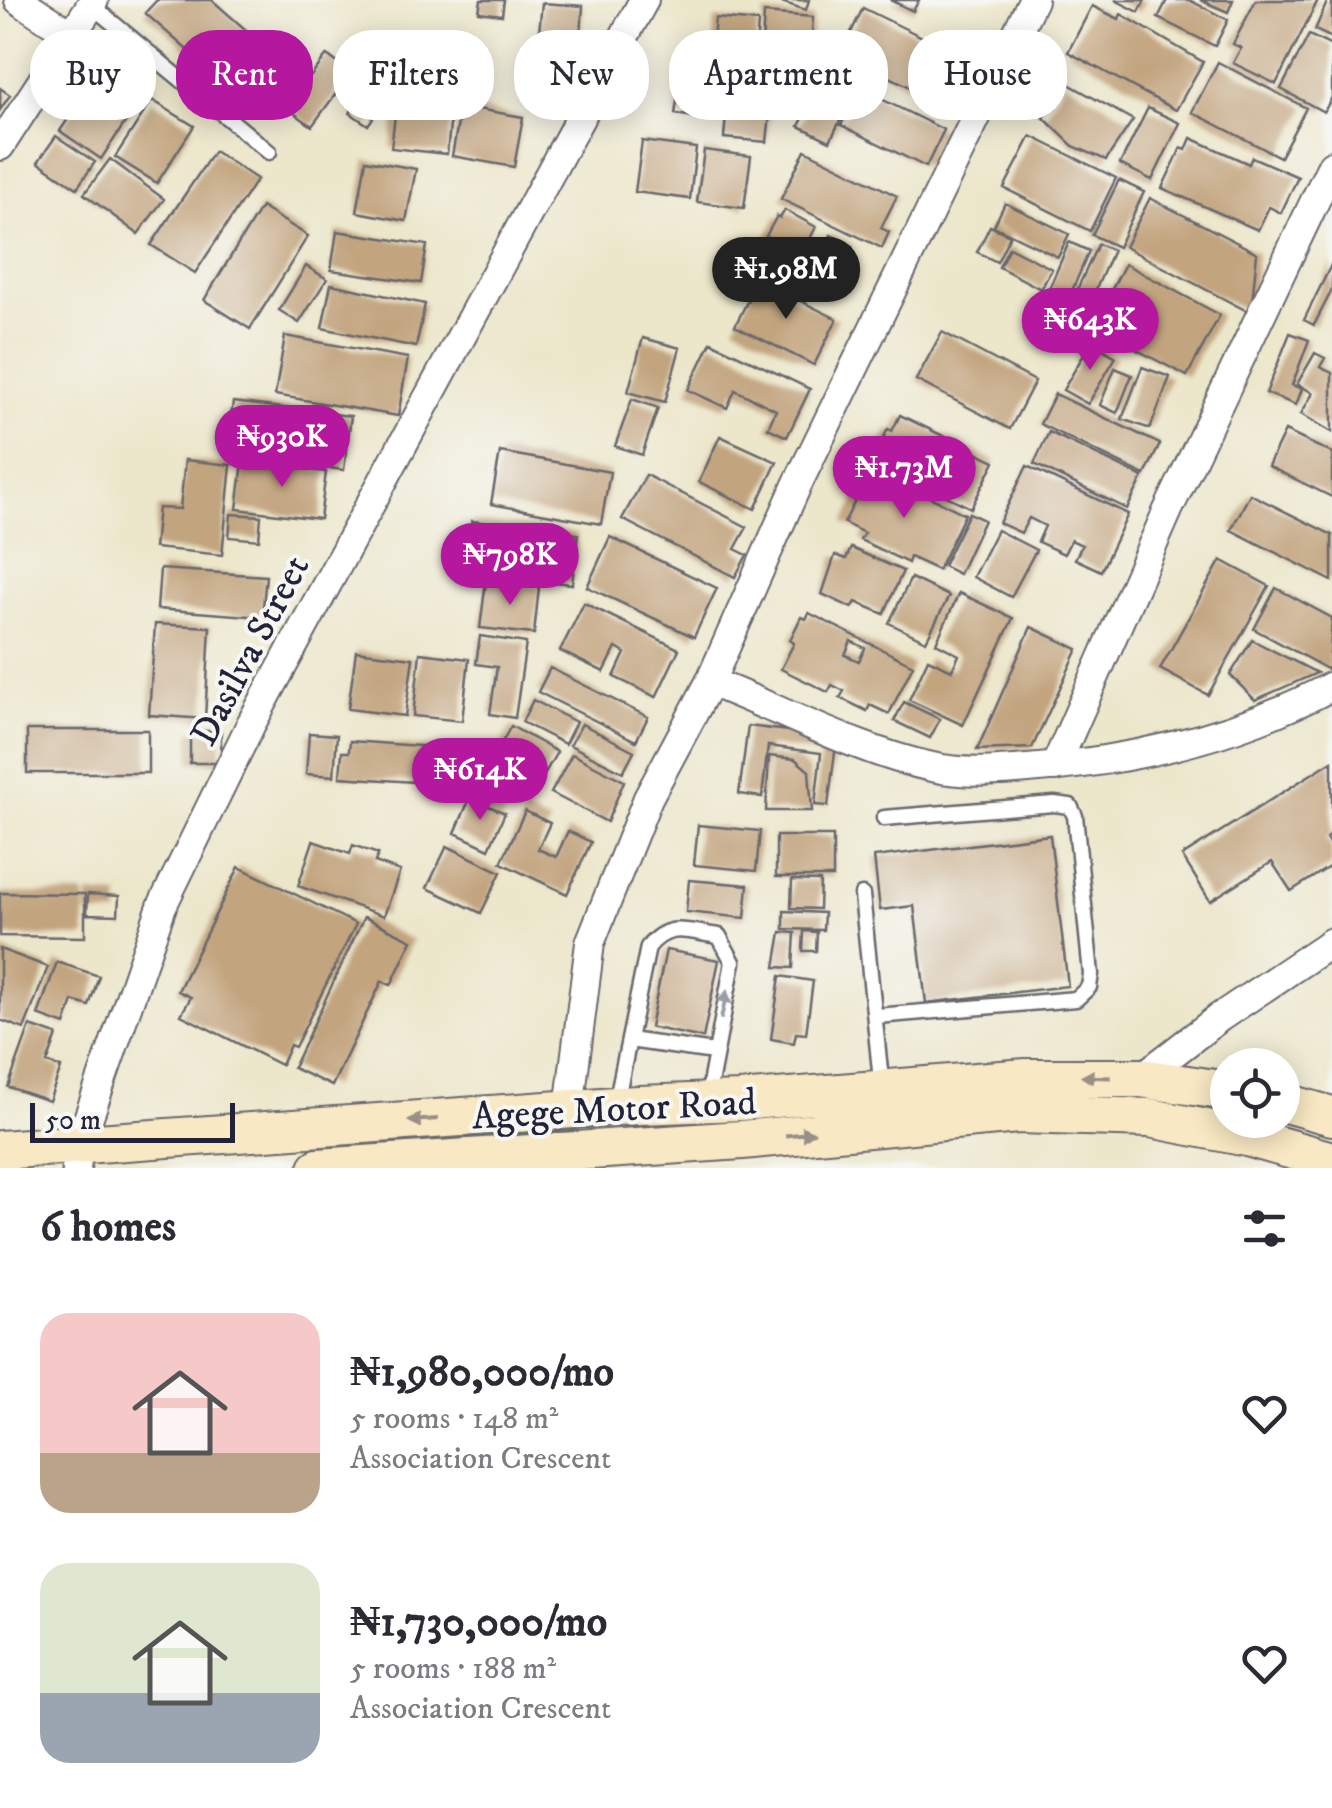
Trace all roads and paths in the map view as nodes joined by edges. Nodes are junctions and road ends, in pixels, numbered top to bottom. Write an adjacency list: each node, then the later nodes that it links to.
1 (19, 0): 5 (street)
2 (644, 0): 30 (street, Dasilva Street)
3 (1033, 0): 11 (street)
4 (92, 2): 6 (street); 9 (lane)
5 (64, 30)
6 (75, 30)
7 (30, 100): 8 (street)
8 (0, 146)
9 (269, 152)
10 (1332, 165): 13 (street)
11 (710, 682): 13 (street); 26 (street)
12 (1332, 686): 13 (street)
13 (1055, 767)
14 (884, 818): 17 (lane)
15 (862, 895): 17 (lane)
16 (1332, 942): 20 (street)
17 (877, 1016): 22 (lane)
18 (628, 1040): 19 (lane); 19 (lane, one-way to 18); 24 (lane)
19 (714, 1052): 23 (lane)
20 (1141, 1078): 21 (main road, Agege Motor Road); 22 (main road, Agege Motor Road, one-way to 22)
21 (1210, 1088)
22 (882, 1090): 23 (main road, Agege Motor Road)
23 (723, 1101): 24 (main road, Agege Motor Road); 28 (main road)
24 (615, 1106): 26 (main road, Agege Motor Road)
25 (1300, 1107): 27 (main road)
26 (569, 1110): 30 (main road, Agege Motor Road, one-way to 30)
27 (1332, 1116)
28 (742, 1140): 31 (main road, Agege Motor Road, one-way to 31); 32 (main road, Agege Motor Road)
29 (0, 1150): 30 (main road, Agege Motor Road)
30 (78, 1156)
31 (1332, 1161)
32 (318, 1168)

